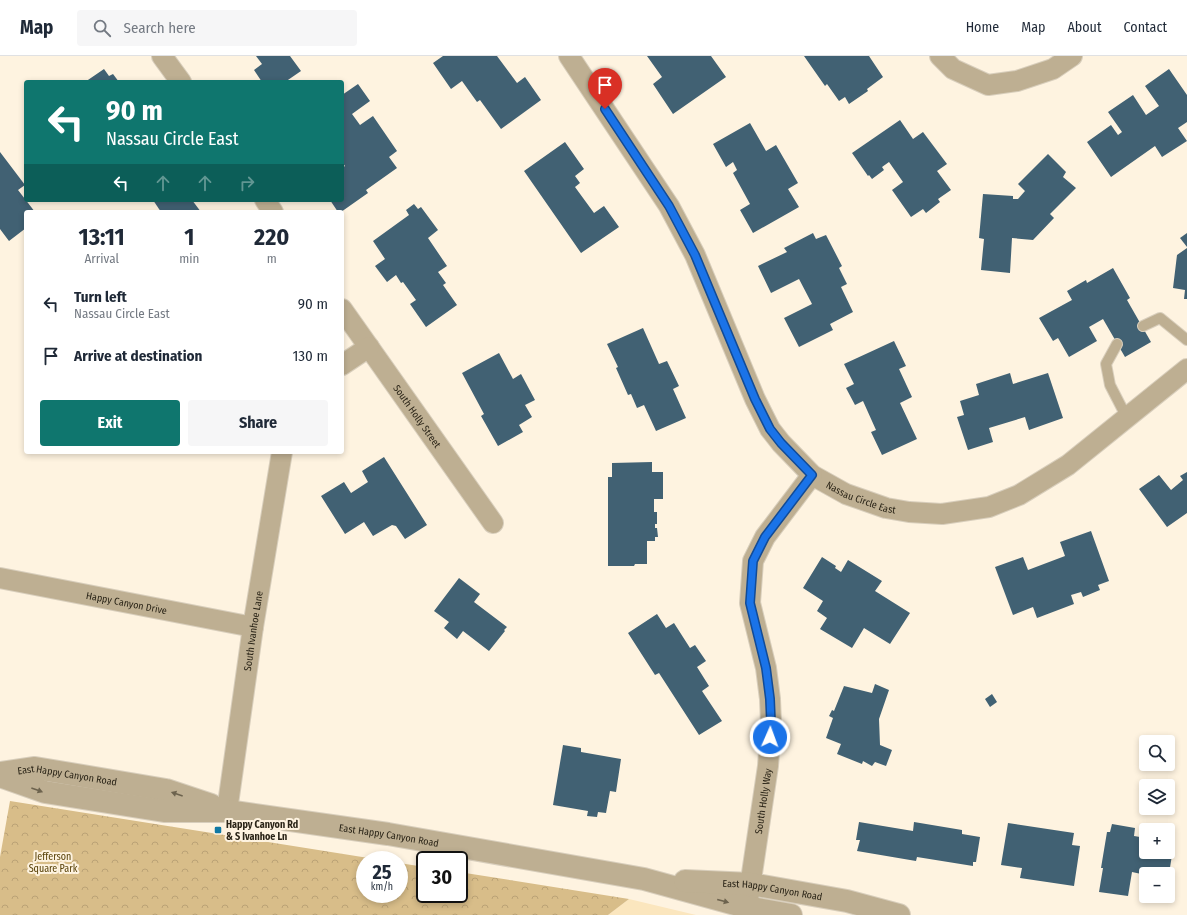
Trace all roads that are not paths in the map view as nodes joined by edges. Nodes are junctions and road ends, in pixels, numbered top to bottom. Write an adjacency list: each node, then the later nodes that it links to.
1 (162, 56): 5 (street)
2 (569, 56): 15 (street, Nassau Circle East)
3 (940, 56): 4 (street)
4 (1072, 56)
5 (179, 80)
6 (344, 312): 10 (street, South Holly Street)
7 (1143, 326): 8 (lane)
8 (1187, 340)
9 (1117, 344): 13 (lane)
10 (369, 347): 11 (street); 16 (street, South Holly Street)
11 (344, 364)
12 (1187, 369): 13 (street, Nassau Circle East)
13 (1127, 418): 15 (street, Nassau Circle East)
14 (282, 454): 18 (street, South Ivanhoe Lane)
15 (812, 475): 23 (street, South Holly Way)
16 (494, 523)
17 (0, 578): 18 (street, Happy Canyon Drive)
18 (253, 627): 21 (street, South Ivanhoe Lane)
19 (0, 773): 21 (street, East Happy Canyon Road, one-way to 19)
20 (0, 776): 21 (street, East Happy Canyon Road, one-way to 21)
21 (227, 811): 22 (street, East Happy Canyon Road)
22 (644, 879): 23 (street, East Happy Canyon Road); 24 (street, East Happy Canyon Road, one-way to 24)
23 (751, 884): 24 (street, South Holly Way); 25 (street, East Happy Canyon Road)
24 (746, 907): 26 (street, East Happy Canyon Road)
25 (845, 908): 27 (street, East Happy Canyon Road)
26 (791, 915)
27 (898, 915)

